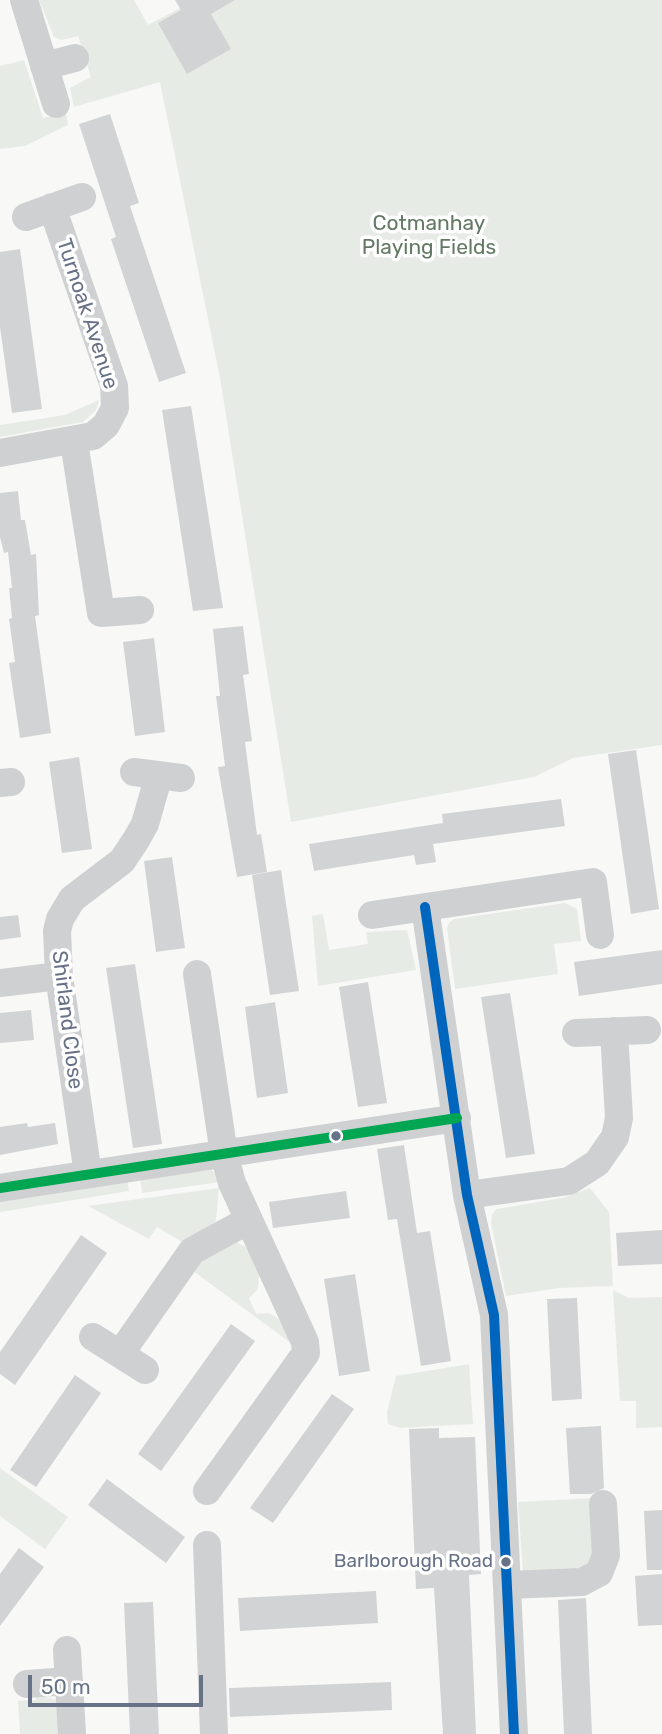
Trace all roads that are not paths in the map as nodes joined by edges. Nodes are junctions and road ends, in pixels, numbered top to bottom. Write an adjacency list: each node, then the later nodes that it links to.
1 (24, 0): 3 (street)
2 (75, 58): 3 (street)
3 (44, 66): 4 (street)
4 (56, 104)
5 (82, 197): 6 (street)
6 (52, 207): 7 (street); 8 (street, Turnoak Avenue)
7 (26, 217)
8 (74, 442): 9 (street); 10 (street)
9 (0, 453)
10 (140, 610)
11 (158, 775): 16 (street, Shirland Close)
12 (425, 907): 13 (street); 14 (street); 21 (street)
13 (372, 915)
14 (600, 935)
15 (196, 974): 22 (street)
16 (59, 976): 17 (street); 23 (street, Shirland Close)
17 (0, 983)
18 (647, 1030): 19 (street)
19 (614, 1031): 20 (street); 25 (street)
20 (576, 1033)
21 (457, 1118): 22 (street); 25 (street)
22 (224, 1154): 23 (street); 26 (street)
23 (88, 1174): 24 (street)
24 (0, 1188)
25 (467, 1195): 33 (street)
26 (249, 1220): 28 (street); 30 (street)
27 (93, 1337): 28 (street)
28 (120, 1354): 29 (street)
29 (145, 1370)
30 (207, 1491)
31 (603, 1504): 33 (street)
32 (214, 1561): 38 (street)
33 (508, 1585): 39 (street)
34 (67, 1650): 35 (street)
35 (69, 1681): 36 (street); 37 (street)
36 (27, 1684)
37 (72, 1734)
38 (214, 1734)
39 (514, 1734)

